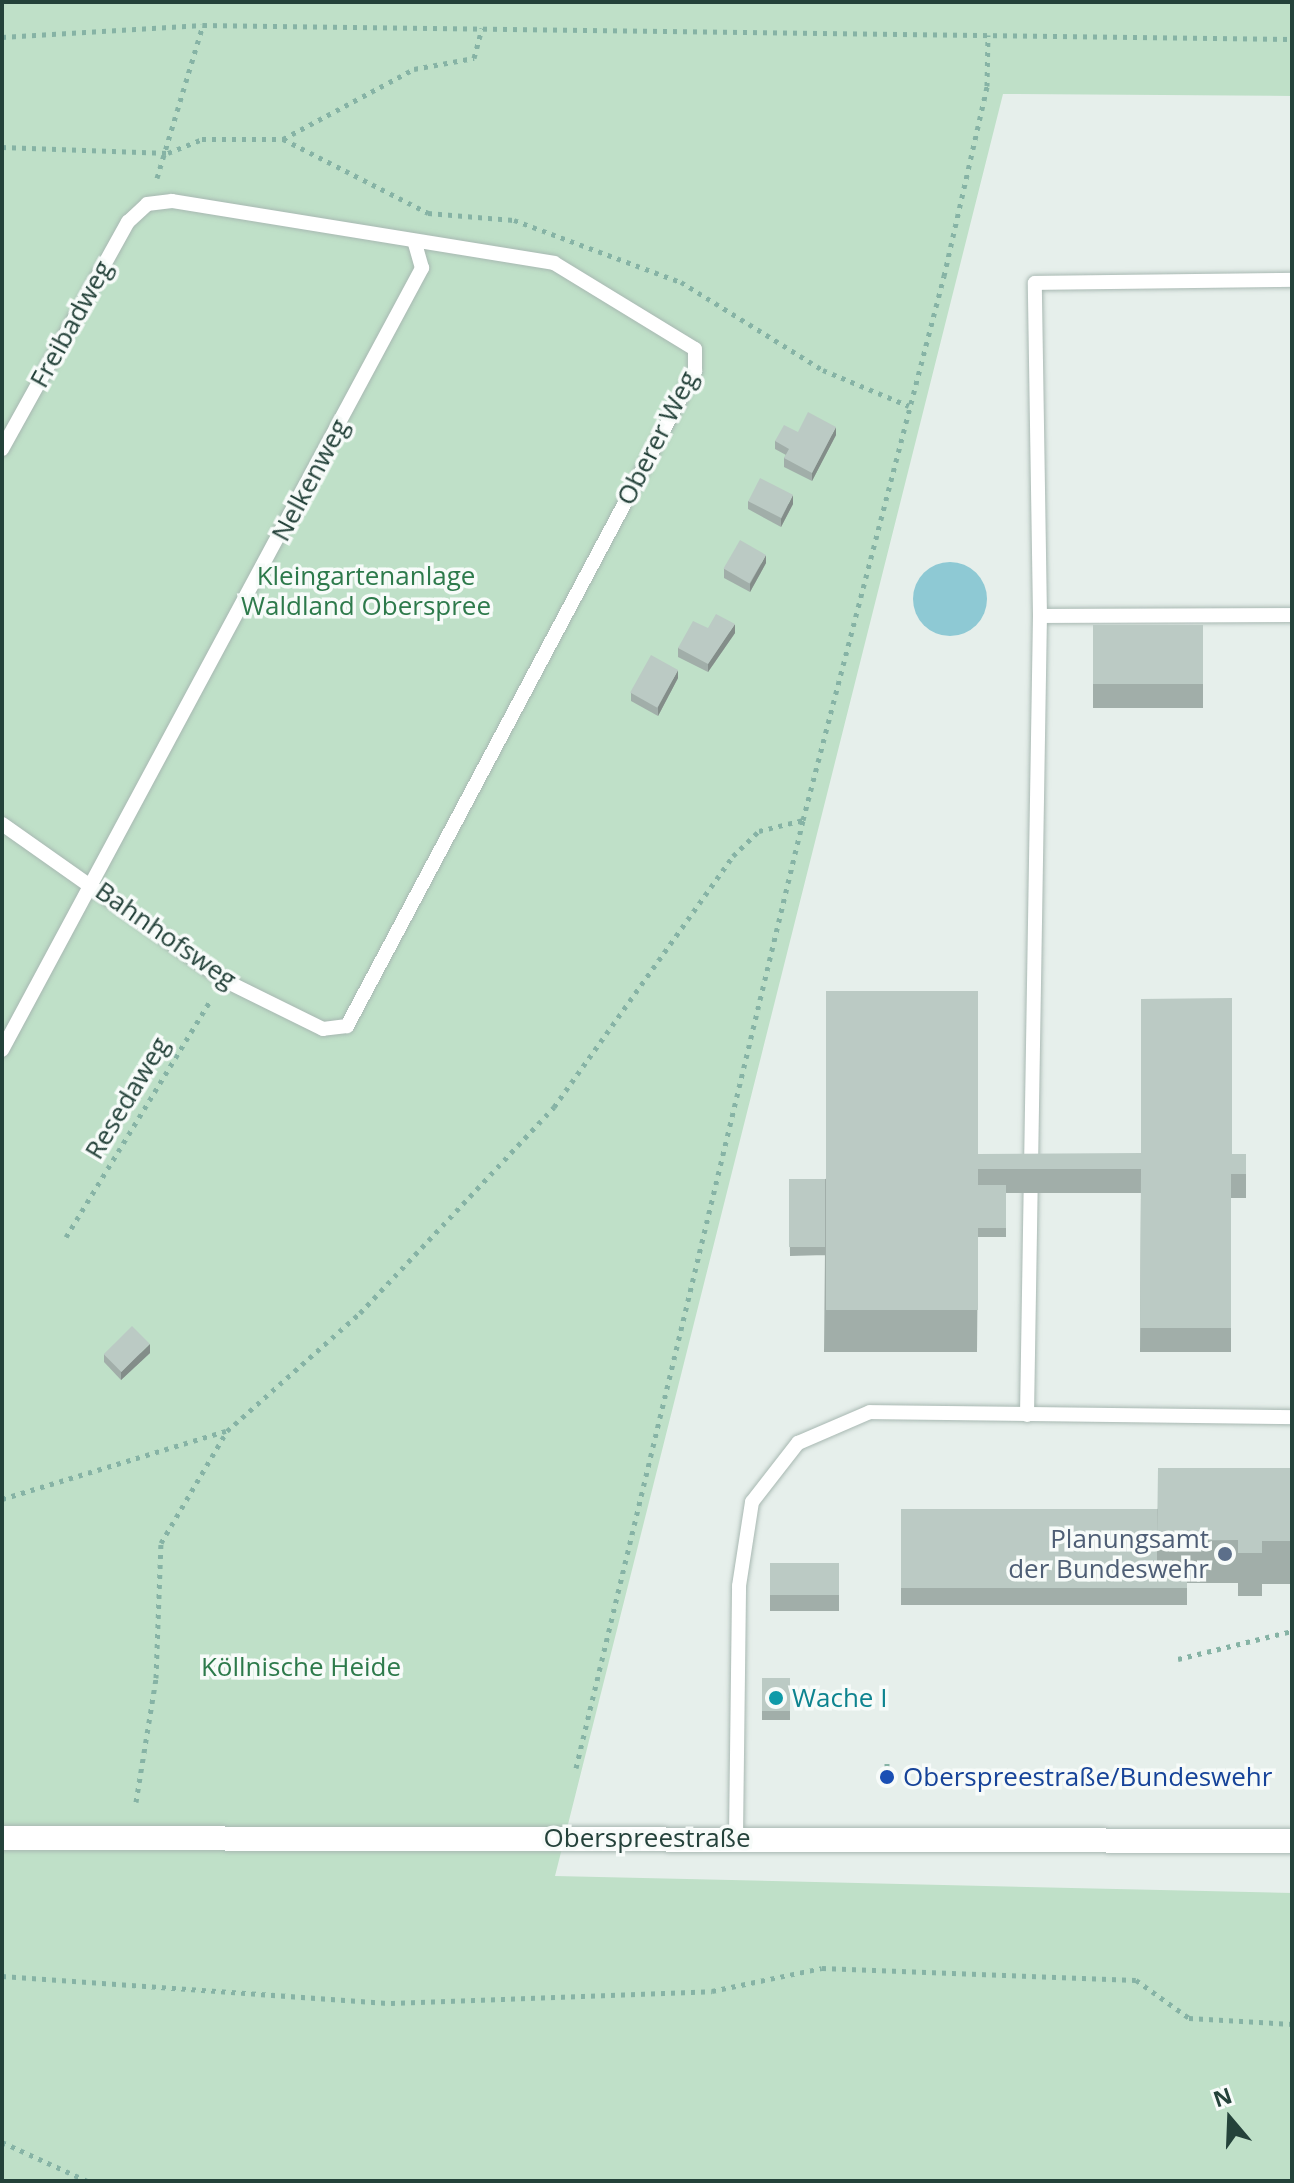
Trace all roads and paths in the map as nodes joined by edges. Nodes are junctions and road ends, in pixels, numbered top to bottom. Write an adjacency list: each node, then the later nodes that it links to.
1 (203, 25): 2 (path); 4 (path); 7 (path)
2 (482, 28): 3 (path); 7 (path)
3 (988, 35): 5 (path); 14 (path)
4 (2, 37)
5 (1292, 39)
6 (2, 147): 7 (path)
7 (168, 153)
8 (147, 204): 9 (lane, Oberer Weg); 11 (lane, Freibadweg)
9 (415, 243): 16 (lane, Nelkenweg); 18 (lane, Oberer Weg)
10 (1292, 280): 13 (lane)
11 (2, 449)
12 (1292, 615): 13 (lane)
13 (1040, 616): 21 (lane)
14 (803, 820): 23 (path); 28 (path)
15 (2, 824): 16 (lane, Bahnhofsweg)
16 (95, 884): 17 (lane, Bahnhofsweg); 19 (lane, Nelkenweg)
17 (222, 979): 18 (lane, Bahnhofsweg); 20 (path, Resedaweg)
18 (336, 1032)
19 (2, 1050)
20 (66, 1237)
21 (1027, 1415): 22 (lane); 31 (lane)
22 (1292, 1417)
23 (227, 1431): 24 (path); 30 (path)
24 (2, 1499)
25 (1292, 1631): 26 (path)
26 (1178, 1659)
27 (887, 1763): 29 (path)
28 (576, 1768)
29 (887, 1777)
30 (136, 1802)
31 (736, 1837): 32 (main road, Oberspreestraße); 33 (main road, Oberspreestraße)
32 (2, 1838)
33 (1292, 1841)
34 (2, 1976): 35 (path)
35 (1292, 2024)
36 (2, 2142): 37 (path)
37 (87, 2181)

